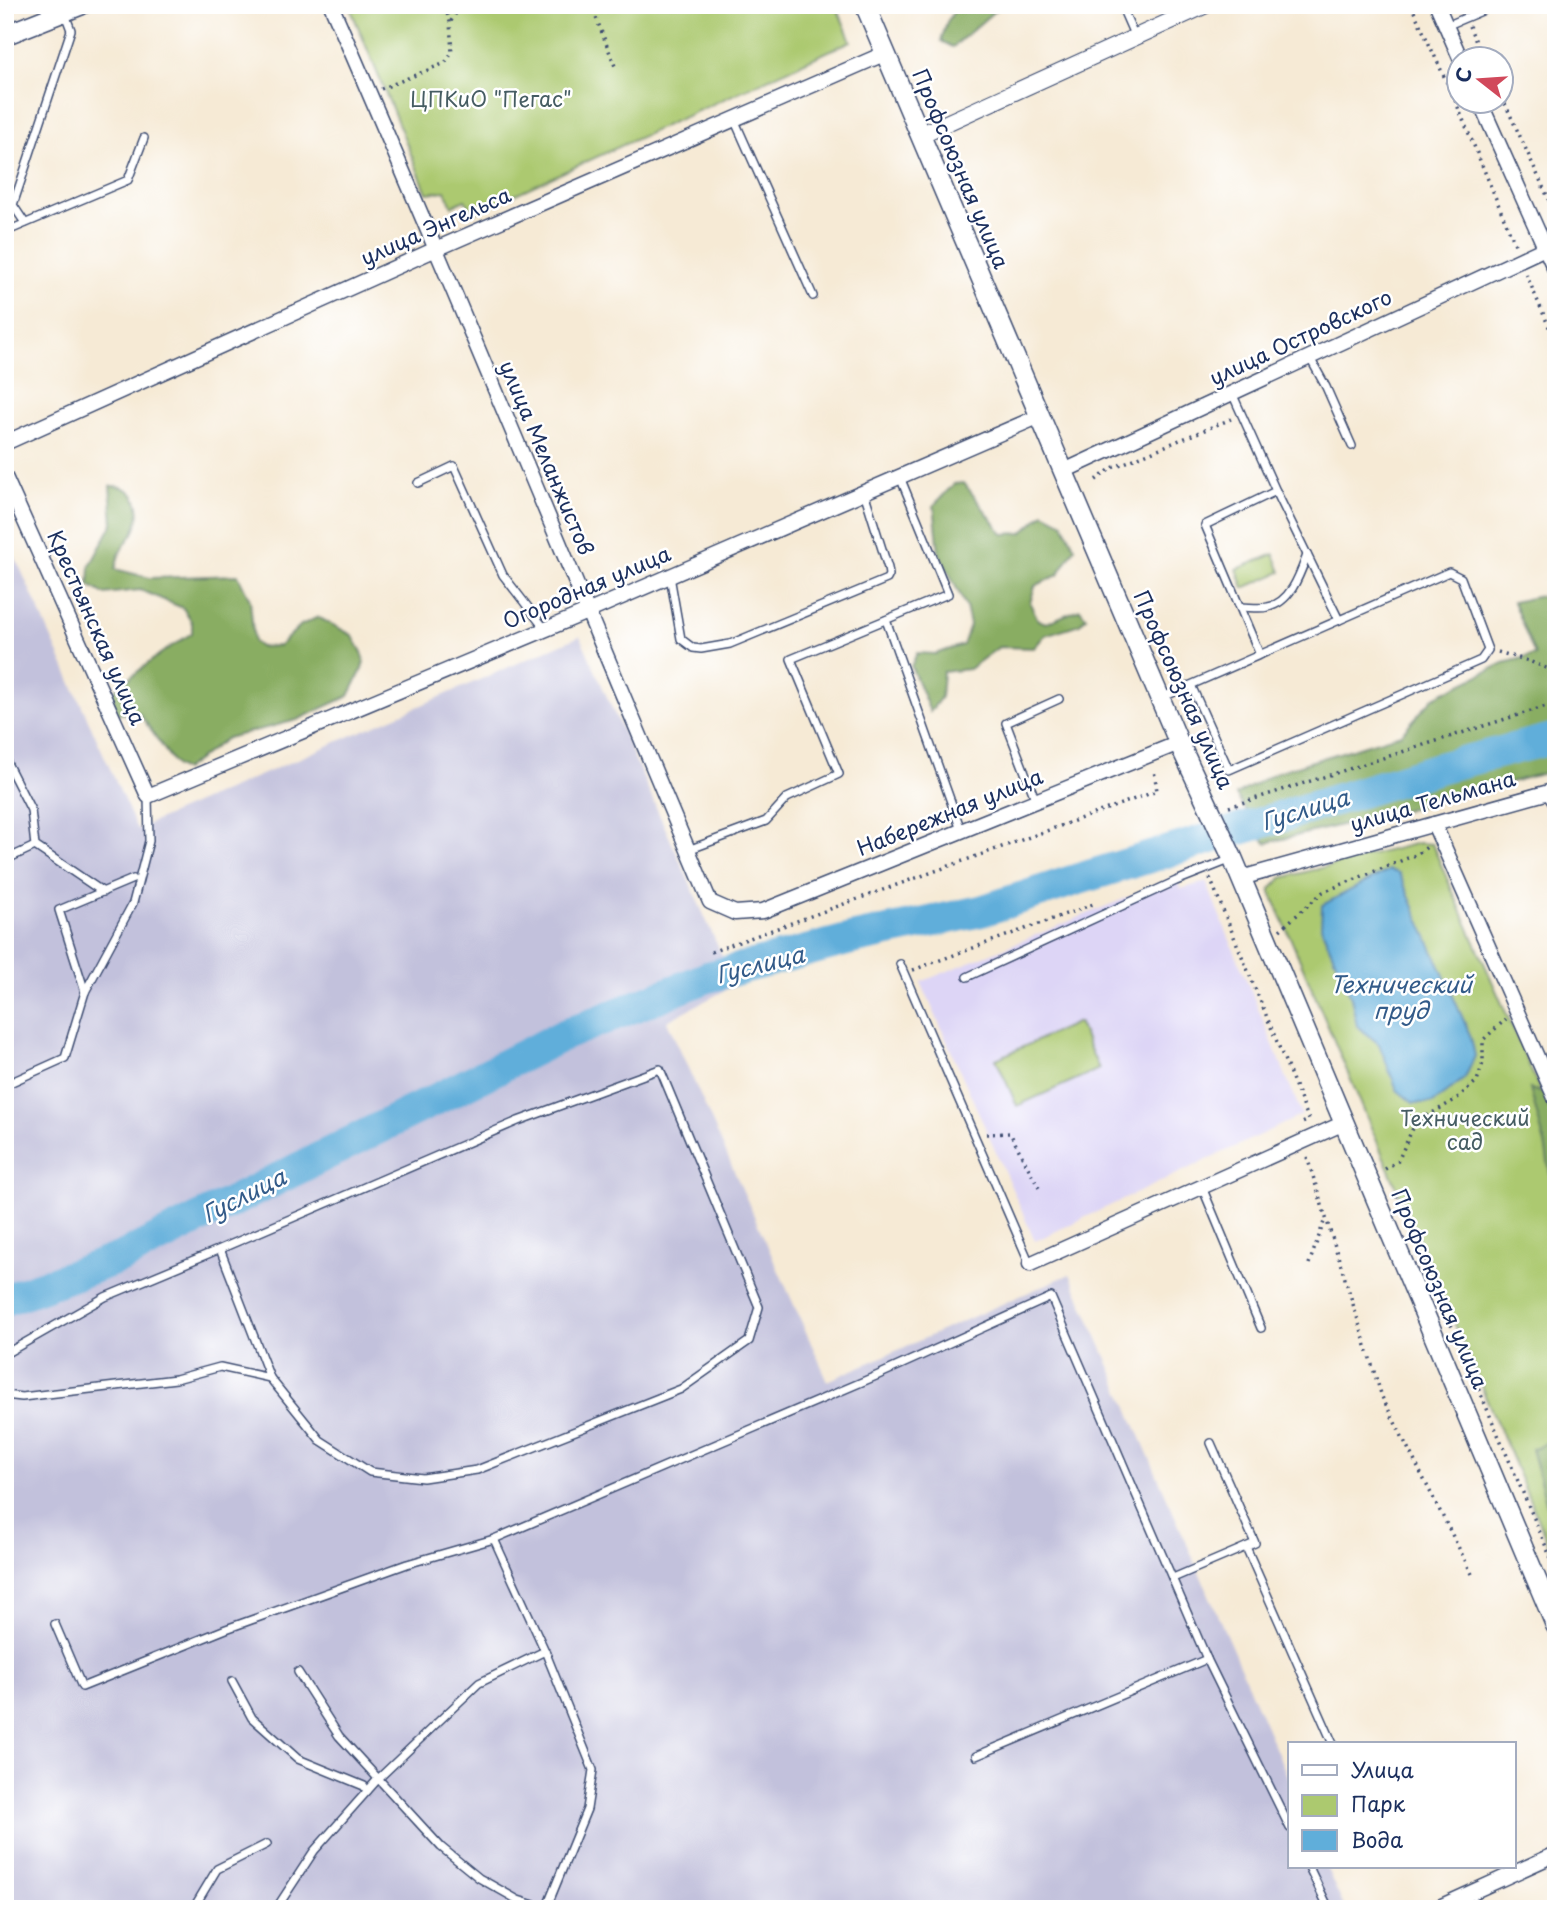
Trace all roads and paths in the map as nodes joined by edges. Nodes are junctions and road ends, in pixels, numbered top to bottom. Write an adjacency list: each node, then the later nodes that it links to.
1 (331, 5): 22 (street, улица Меланжистов)
2 (444, 5): 14 (path)
3 (461, 5): 14 (path)
4 (591, 5): 21 (path)
5 (865, 5): 20 (main road, Профсоюзная улица)
6 (1121, 5): 17 (lane)
7 (1206, 5): 12 (street)
8 (1411, 5): 33 (path)
9 (1437, 5): 15 (street)
10 (1496, 5): 13 (lane)
11 (73, 9): 16 (main road); 29 (lane)
12 (1189, 9): 17 (street)
13 (1465, 18): 15 (lane); 19 (path)
14 (450, 22): 22 (path)
15 (1446, 26): 18 (street)
16 (5, 35)
17 (1135, 38): 26 (street)
18 (1455, 46)
19 (1478, 46)
20 (886, 53): 25 (street, улица Энгельса); 26 (main road, Профсоюзная улица)
21 (615, 66)
22 (370, 94): 32 (street, улица Меланжистов)
23 (1487, 116): 31 (street)
24 (1511, 116): 28 (path)
25 (734, 119): 32 (street, улица Энгельса); 35 (lane)
26 (920, 135): 40 (main road, Профсоюзная улица)
27 (144, 138): 29 (lane)
28 (1556, 215)
29 (25, 223): 30 (lane)
30 (5, 232)
31 (1551, 246): 33 (street, улица Островского); 34 (street)
32 (436, 249): 41 (street, улица Энгельса); 53 (street, улица Меланжистов)
33 (1521, 260): 36 (path); 37 (street, улица Островского)
34 (1556, 272)
35 (813, 296)
36 (1556, 343)
37 (1310, 358): 38 (street, улица Островского); 42 (lane)
38 (1232, 393): 39 (lane); 43 (street, улица Островского)
39 (1242, 414): 46 (path); 48 (lane)
40 (1040, 415): 43 (main road, Профсоюзная улица); 44 (street, Огородная улица)
41 (5, 443)
42 (1352, 446)
43 (1064, 471): 62 (main road, Профсоюзная улица)
44 (900, 476): 49 (street, Огородная улица); 54 (lane)
45 (5, 477): 68 (street, Крестьянская улица)
46 (1096, 480)
47 (418, 483): 56 (lane)
48 (1276, 491): 50 (lane); 52 (lane)
49 (864, 492): 51 (street, Огородная улица); 51 (lane)
50 (1307, 555): 52 (lane); 55 (lane)
51 (670, 576): 53 (street, Огородная улица)
52 (1240, 607): 58 (lane)
53 (587, 612): 56 (street, Огородная улица); 76 (street, улица Меланжистов)
54 (886, 620): 73 (lane); 76 (lane)
55 (1339, 620): 57 (lane); 58 (lane)
56 (545, 629): 68 (street, Огородная улица)
57 (1488, 650): 59 (path); 60 (lane)
58 (1260, 655): 60 (lane)
59 (1556, 672)
60 (1191, 685): 62 (lane)
61 (1059, 699): 69 (lane)
62 (1161, 699): 64 (main road, Профсоюзная улица)
63 (1556, 703): 71 (path)
64 (1179, 743): 65 (street, Набережная улица); 71 (main road, Профсоюзная улица)
65 (1152, 754): 69 (street, Набережная улица); 86 (path)
66 (5, 759): 75 (lane)
67 (1551, 791): 70 (lane); 72 (street, улица Тельмана)
68 (148, 796): 90 (lane)
69 (1036, 801): 73 (street, Набережная улица)
70 (1556, 809)
71 (1218, 811): 77 (main road, Профсоюзная улица)
72 (1434, 824): 74 (street); 80 (street, улица Тельмана)
73 (961, 831): 84 (street, Набережная улица)
74 (1441, 839): 85 (path); 91 (street)
75 (35, 846): 78 (lane); 82 (lane)
76 (688, 850): 84 (street, улица Меланжистов)
77 (1232, 856): 79 (lane); 80 (main road, Профсоюзная улица)
78 (5, 860)
79 (1206, 869): 89 (lane); 96 (path)
80 (1241, 877): 94 (main road, Профсоюзная улица)
81 (133, 879): 82 (lane)
82 (103, 892): 90 (lane)
83 (1099, 902): 88 (path)
84 (735, 913)
85 (1280, 931)
86 (711, 951)
87 (900, 964): 88 (lane)
88 (904, 973): 95 (lane)
89 (967, 978)
90 (85, 992): 92 (lane)
91 (1517, 1012): 93 (street); 97 (path)
92 (5, 1085)
93 (1556, 1100)
94 (1344, 1123): 96 (street); 114 (main road, Профсоюзная улица)
95 (974, 1134): 99 (path); 102 (lane)
96 (1302, 1142): 98 (street); 100 (path)
97 (1385, 1169)
98 (1202, 1188): 102 (street); 104 (lane)
99 (1040, 1190)
100 (1326, 1217): 103 (path); 111 (path)
101 (220, 1250): 105 (lane); 106 (lane); 106 (lane)
102 (1030, 1264)
103 (1309, 1264)
104 (1261, 1328)
105 (5, 1354)
106 (270, 1378): 107 (lane)
107 (5, 1395)
108 (1211, 1443): 110 (lane)
109 (495, 1539): 112 (lane); 113 (lane); 115 (lane)
110 (1246, 1547): 112 (lane); 119 (lane)
111 (1472, 1574)
112 (1173, 1578): 116 (lane)
113 (55, 1624)
114 (1556, 1626)
115 (545, 1651): 121 (lane); 129 (lane)
116 (1208, 1659): 120 (lane); 123 (lane)
117 (298, 1672): 121 (lane)
118 (232, 1681): 122 (lane)
119 (1331, 1742)
120 (976, 1756)
121 (378, 1779): 122 (lane); 129 (lane)
122 (367, 1791): 128 (lane)
123 (1288, 1824)
124 (267, 1844): 127 (lane)
125 (1556, 1854): 131 (street)
126 (1309, 1868): 130 (lane)
127 (193, 1909)
128 (276, 1909)
129 (547, 1909)
130 (1329, 1909)
131 (1435, 1909)

